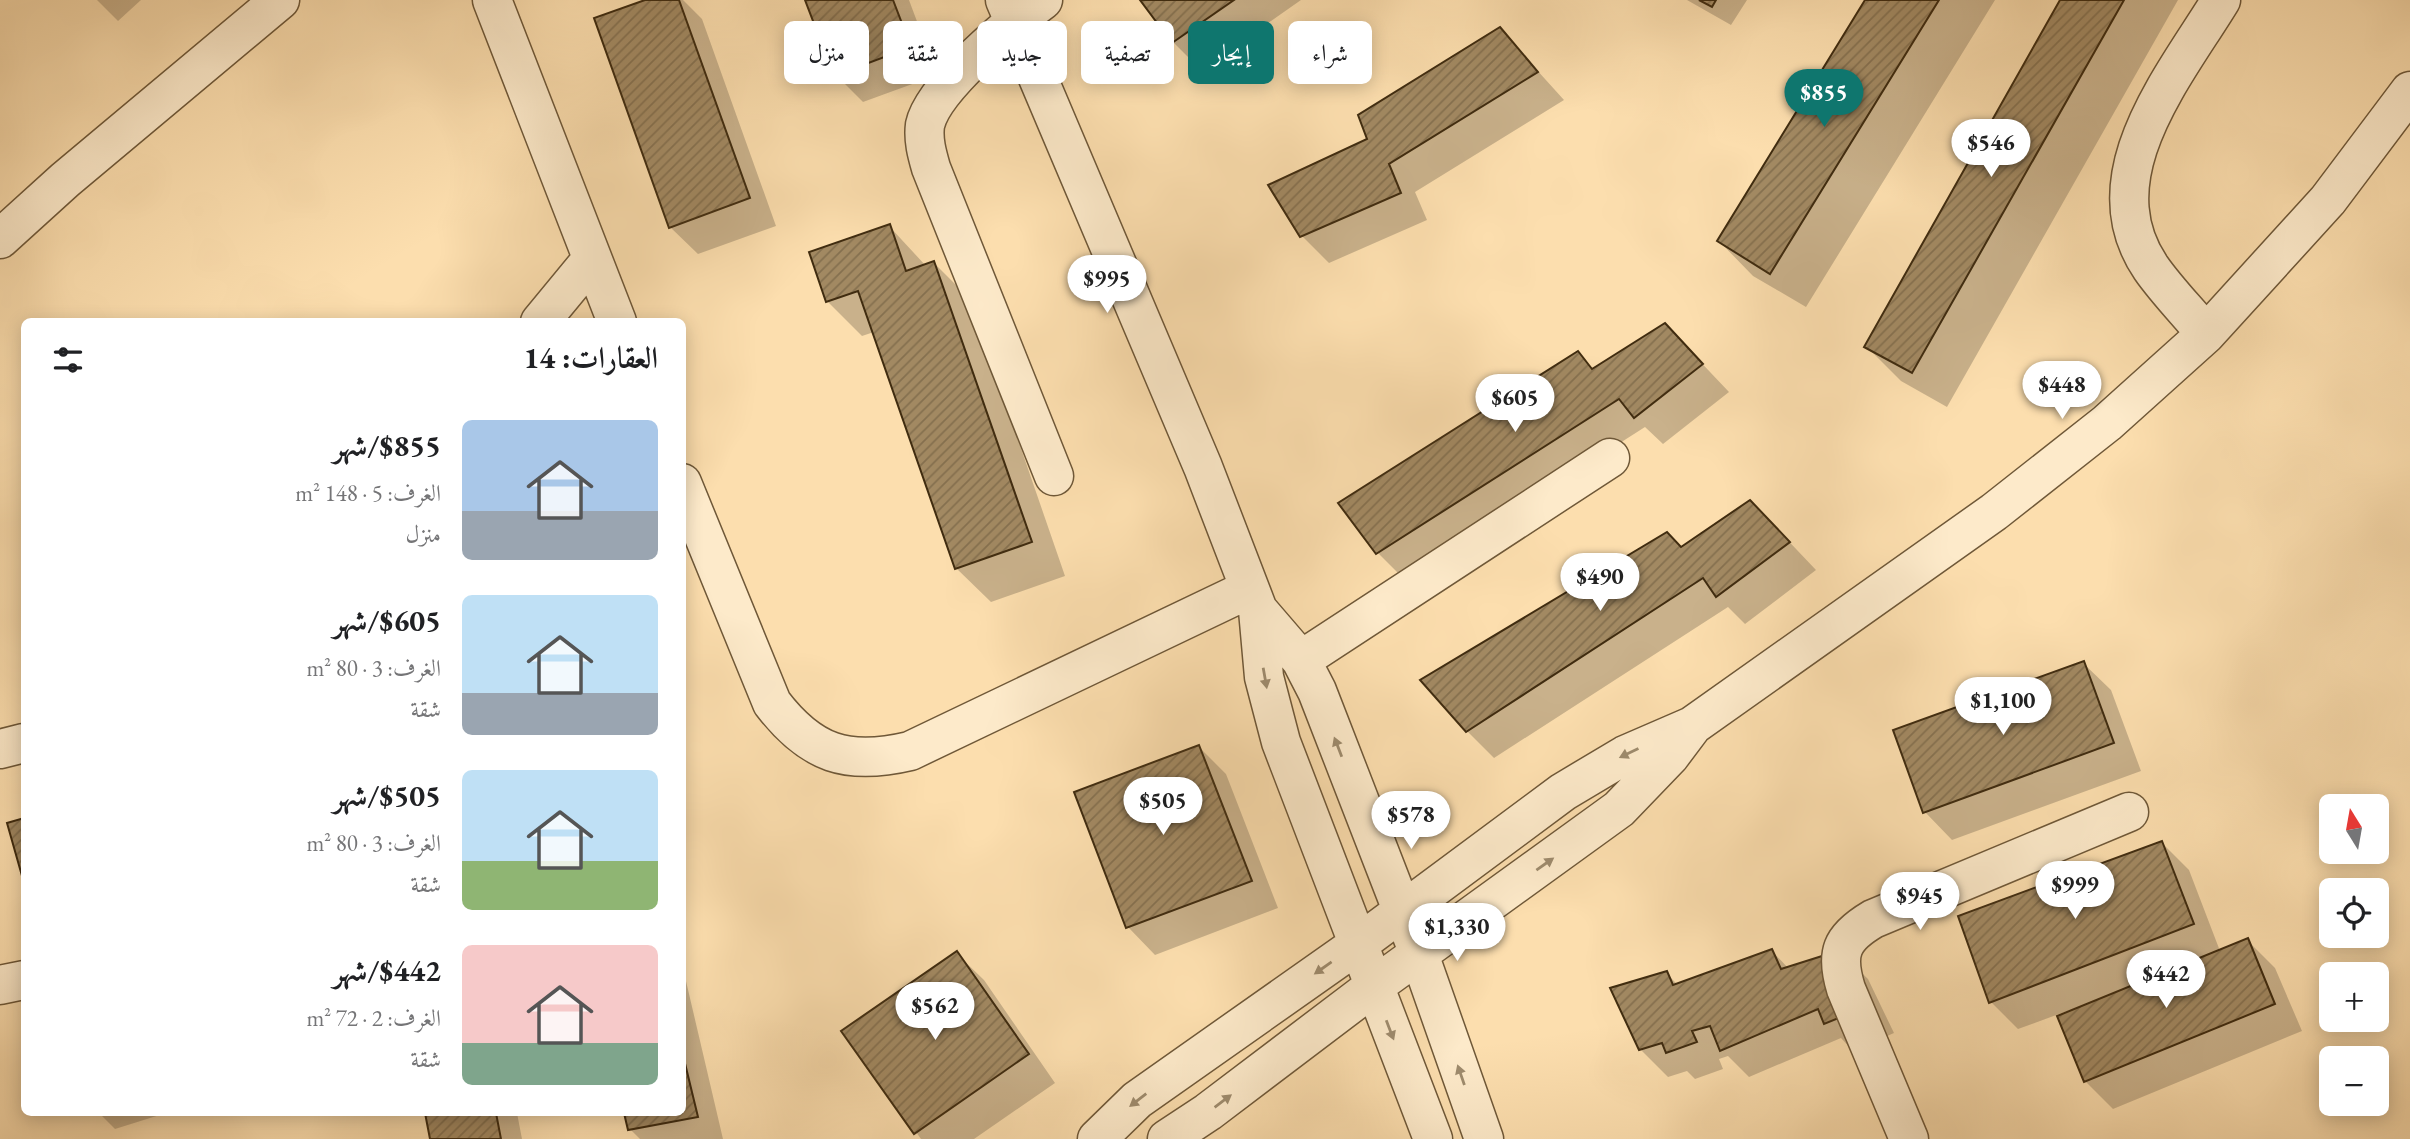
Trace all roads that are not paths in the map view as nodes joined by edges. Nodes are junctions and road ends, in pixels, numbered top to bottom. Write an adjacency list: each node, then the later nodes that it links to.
1 (280, 0): 6 (street)
2 (492, 0): 7 (street)
3 (2221, 0): 10 (street)
4 (1020, 7): 12 (street); 14 (street)
5 (2410, 91): 10 (street)
6 (0, 239)
7 (592, 259): 8 (street); 9 (street)
8 (544, 318)
9 (615, 318)
10 (2206, 334): 16 (street)
11 (1610, 458): 15 (street)
12 (1054, 476)
13 (686, 493): 14 (street)
14 (1253, 599): 15 (street); 21 (street, one-way to 21)
15 (1301, 660): 20 (street, one-way to 15)
16 (1692, 726): 20 (street, one-way to 20); 22 (street, one-way to 16)
17 (21, 744): 18 (street)
18 (0, 749)
19 (2129, 812): 30 (street)
20 (1402, 911): 21 (street); 22 (street)
21 (1357, 944): 25 (street); 26 (street, one-way to 26)
22 (1419, 954): 25 (street); 29 (street, one-way to 22)
23 (21, 981): 24 (street)
24 (0, 985)
25 (1373, 987): 27 (street, one-way to 25); 28 (street, one-way to 28)
26 (1097, 1139)
27 (1167, 1139)
28 (1433, 1139)
29 (1484, 1139)
30 (1907, 1139)

